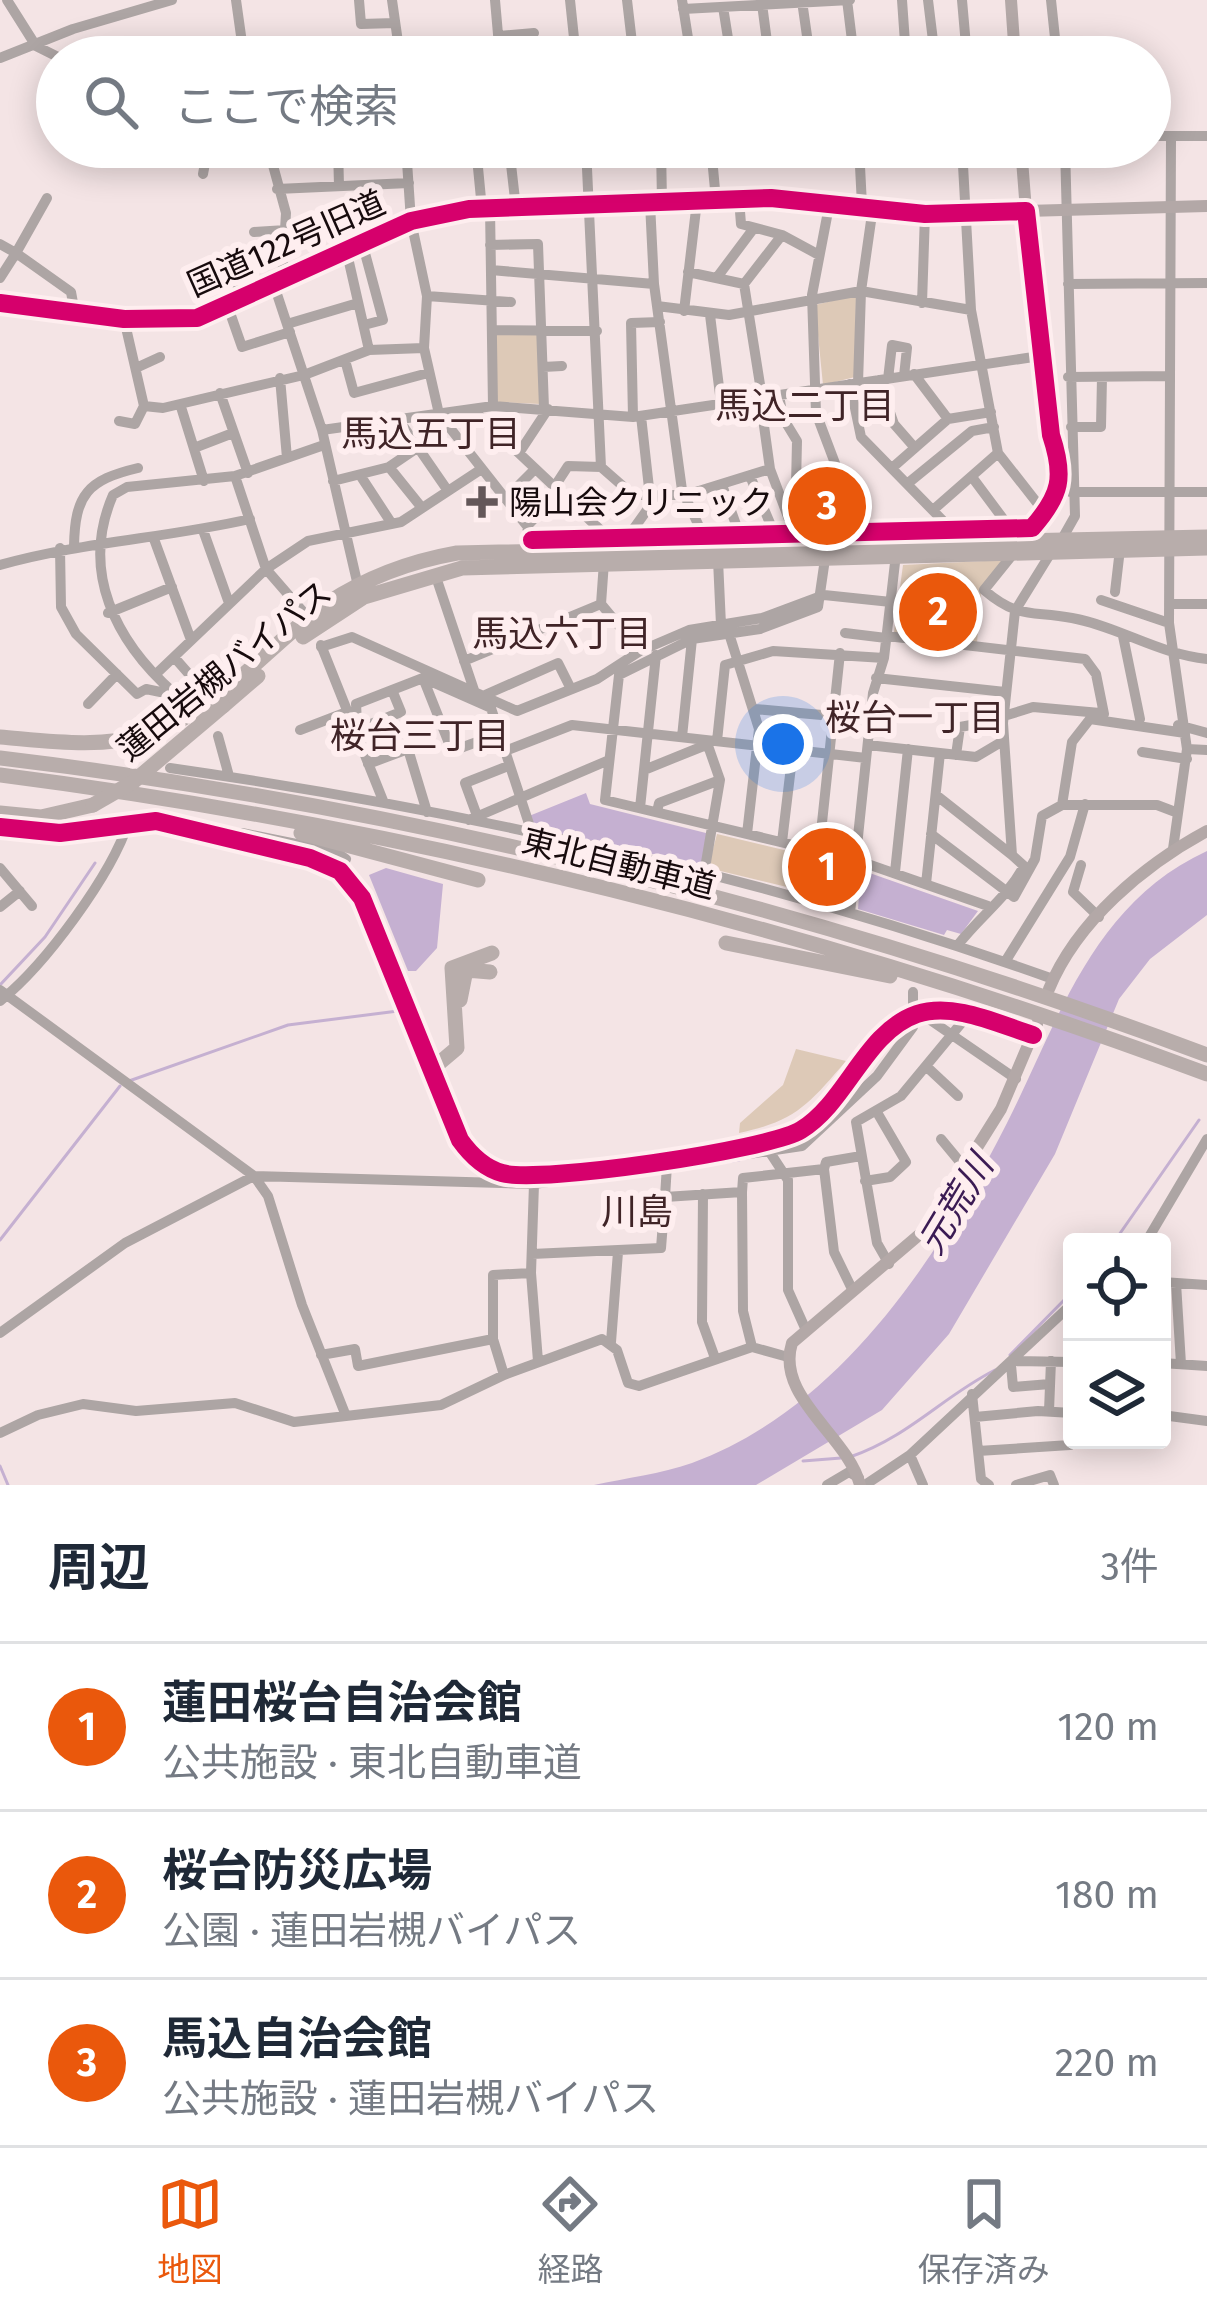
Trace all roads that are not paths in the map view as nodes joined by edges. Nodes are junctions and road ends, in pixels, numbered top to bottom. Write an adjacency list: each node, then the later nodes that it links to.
1 (7, 0): 37 (street)
2 (172, 0): 21 (street)
3 (236, 0): 22 (street)
4 (358, 0): 19 (street)
5 (392, 0): 19 (street)
6 (495, 0): 24 (street)
7 (570, 0): 25 (street)
8 (627, 0): 26 (street)
9 (848, 0): 15 (street); 31 (street)
10 (902, 0): 32 (street)
11 (928, 0): 33 (street)
12 (962, 0): 34 (street)
13 (1010, 0): 35 (main road)
14 (1051, 0): 36 (street)
15 (802, 1): 17 (street); 30 (street)
16 (682, 4): 18 (street); 27 (street)
17 (762, 4): 18 (street); 29 (street)
18 (723, 7): 28 (street)
19 (395, 23): 23 (street)
20 (534, 33): 24 (street)
21 (65, 36)
22 (241, 36)
23 (397, 36)
24 (499, 36)
25 (574, 36)
26 (631, 36)
27 (687, 36)
28 (728, 36)
29 (766, 36)
30 (807, 36)
31 (852, 36)
32 (905, 36)
33 (932, 36)
34 (965, 36)
35 (1013, 36)
36 (1055, 36)
37 (35, 46): 38 (street)
38 (0, 58)
39 (1171, 136): 40 (street)
40 (1207, 136)
41 (204, 168): 55 (street)
42 (273, 168): 58 (street)
43 (339, 168): 57 (street)
44 (408, 168): 56 (street)
45 (479, 168): 70 (street)
46 (511, 168): 69 (street)
47 (588, 168): 65 (street)
48 (659, 168): 64 (street)
49 (713, 168): 60 (street)
50 (862, 168): 66 (street)
51 (964, 168): 74 (street)
52 (1023, 168): 72 (main road)
53 (1066, 168): 71 (street)
54 (1171, 168): 67 (street)
55 (203, 174)
56 (409, 183): 57 (street); 75 (street)
57 (339, 186): 58 (street)
58 (278, 189): 78 (street)
59 (47, 198): 85 (street)
60 (716, 200): 61 (street, 国道122号旧道); 62 (street, 国道122号旧道)
61 (739, 200): 63 (street, 国道122号旧道); 76 (street)
62 (697, 201): 64 (street, 国道122号旧道); 89 (street)
63 (830, 201): 66 (street, 国道122号旧道); 86 (street)
64 (656, 202): 65 (street, 国道122号旧道); 97 (street)
65 (592, 206): 69 (street, 国道122号旧道); 94 (street)
66 (868, 206): 73 (street, 国道122号旧道); 100 (street)
67 (1170, 206): 68 (main road); 71 (main road); 95 (street)
68 (1207, 206)
69 (516, 208): 70 (street, 国道122号旧道)
70 (486, 209): 75 (street, 国道122号旧道); 83 (street)
71 (1069, 209): 72 (main road); 99 (street)
72 (1026, 212): 74 (street, 国道122号旧道); 124 (street)
73 (925, 214): 74 (street, 国道122号旧道); 107 (street)
74 (967, 214): 111 (street)
75 (411, 221): 81 (street, 国道122号旧道); 101 (street)
76 (754, 228): 80 (street); 90 (street)
77 (302, 229): 78 (street)
78 (287, 230): 79 (street); 93 (street)
79 (254, 232)
80 (782, 236): 86 (street); 98 (street)
81 (362, 242): 84 (street, 国道122号旧道); 117 (street)
82 (0, 244): 85 (street)
83 (490, 245): 88 (street); 91 (street)
84 (346, 249): 93 (street, 国道122号旧道); 106 (street)
85 (16, 253): 92 (street); 113 (street)
86 (819, 255): 102 (street)
87 (234, 263): 108 (street)
88 (491, 270): 91 (street); 103 (street)
89 (688, 272): 90 (street); 112 (street)
90 (718, 276): 98 (street)
91 (540, 277): 94 (street); 120 (street)
92 (0, 278)
93 (278, 282): 108 (street, 国道122号旧道); 118 (street)
94 (595, 282): 97 (street); 121 (street)
95 (1170, 283): 96 (street); 99 (street); 134 (street)
96 (1207, 283)
97 (654, 284): 109 (street)
98 (744, 284): 110 (street)
99 (1068, 284): 135 (street)
100 (861, 291): 102 (street); 107 (street); 139 (street)
101 (427, 296): 103 (street); 122 (street)
102 (812, 299): 110 (street); 140 (street)
103 (491, 301): 104 (street); 119 (street)
104 (511, 302)
105 (0, 303): 113 (street, 国道122号旧道)
106 (358, 303): 117 (street); 118 (street)
107 (922, 303): 111 (street)
108 (233, 304): 115 (street, 国道122号旧道); 118 (street)
109 (657, 305): 112 (street); 116 (street)
110 (749, 309): 114 (street); 143 (street)
111 (971, 310): 127 (street)
112 (684, 311): 114 (street)
113 (75, 314): 115 (street, 国道122号旧道)
114 (710, 315): 144 (street)
115 (124, 319): 130 (street)
116 (660, 322): 150 (street); 154 (street)
117 (364, 325): 123 (street)
118 (288, 328): 132 (street)
119 (492, 330): 120 (street); 147 (street)
120 (542, 330): 121 (street); 129 (street)
121 (597, 332): 153 (street)
122 (424, 348): 123 (street); 131 (street)
123 (370, 350): 126 (street)
124 (1040, 356): 127 (street); 189 (street)
125 (160, 357): 130 (street)
126 (345, 360): 131 (street); 132 (street)
127 (982, 364): 133 (street); 151 (street)
128 (562, 366): 129 (street)
129 (542, 367): 148 (street)
130 (136, 368): 145 (street)
131 (428, 373): 152 (street)
132 (304, 375): 137 (street); 160 (street)
133 (909, 375): 138 (street); 138 (street); 155 (street)
134 (1170, 376): 136 (street); 188 (street)
135 (1068, 377): 136 (street); 158 (street)
136 (1102, 377): 158 (street)
137 (280, 378): 141 (street); 168 (street)
138 (884, 379): 139 (street); 165 (street)
139 (854, 384): 140 (street); 172 (street)
140 (816, 389): 142 (street); 185 (street)
141 (220, 394): 146 (street); 161 (street)
142 (779, 394): 143 (street); 185 (street)
143 (761, 397): 144 (street); 174 (street)
144 (721, 403): 150 (street)
145 (144, 406): 146 (street); 157 (street)
146 (181, 406): 163 (street)
147 (493, 406): 148 (street); 149 (street)
148 (546, 409): 153 (street); 166 (street)
149 (473, 410): 152 (street); 166 (street)
150 (674, 410): 154 (street); 192 (street)
151 (991, 412): 155 (street); 159 (street)
152 (439, 414): 156 (street); 175 (street)
153 (599, 416): 154 (street); 170 (street)
154 (637, 416): 193 (street)
155 (948, 419): 165 (street)
156 (399, 420): 160 (street); 164 (street)
157 (118, 421)
158 (1071, 427): 189 (street)
159 (994, 428): 167 (street); 183 (street)
160 (322, 430): 162 (street)
161 (233, 433): 163 (street); 176 (street)
162 (324, 445): 168 (street); 182 (street)
163 (194, 448): 181 (street)
164 (417, 448): 169 (street); 187 (street)
165 (915, 448): 172 (street)
166 (519, 453): 173 (street)
167 (998, 453): 179 (street); 197 (street)
168 (287, 458): 176 (street)
169 (389, 467): 177 (street); 195 (street)
170 (601, 467): 186 (street); 193 (street)
171 (137, 468): 180 (street)
172 (892, 468): 183 (street)
173 (535, 469): 186 (street); 194 (street)
174 (770, 469): 178 (street); 213 (street)
175 (480, 470): 187 (street); 194 (street)
176 (242, 475): 181 (street); 198 (street)
177 (359, 475): 182 (street); 199 (street)
178 (750, 476): 184 (street); 206 (street)
179 (972, 477): 196 (street); 201 (street)
180 (99, 481): 191 (street); 217 (street)
181 (204, 481): 191 (street)
182 (333, 481): 205 (street)
183 (907, 484): 196 (street)
184 (722, 485): 192 (street); 207 (street)
185 (844, 487): 204 (street)
186 (558, 489): 200 (street); 212 (street)
187 (448, 491): 195 (street)
188 (1169, 491): 189 (street); 190 (street); 214 (street)
189 (1068, 492): 197 (street); 216 (street)
190 (1207, 492)
191 (112, 495): 215 (street)
192 (686, 495): 193 (street); 208 (street)
193 (654, 497): 210 (street)
194 (505, 500): 200 (street)
195 (422, 508): 199 (street)
196 (932, 510): 203 (street)
197 (1045, 513): 201 (street)
198 (250, 519): 202 (street); 227 (street)
199 (392, 524): 205 (street)
200 (527, 526): 220 (street)
201 (1010, 528): 203 (street)
202 (203, 530): 211 (street); 235 (street)
203 (952, 530): 204 (street)
204 (861, 532): 213 (street)
205 (346, 533): 227 (street); 229 (street)
206 (775, 535): 207 (street); 213 (street)
207 (740, 536): 208 (street)
208 (704, 537): 210 (street)
209 (1207, 537): 214 (highway, 蓮田岩槻バイパス)
210 (626, 538): 212 (street)
211 (154, 539): 215 (street); 230 (street)
212 (610, 539): 220 (street)
213 (797, 541): 220 (highway, 蓮田岩槻バイパス); 221 (highway, 蓮田岩槻バイパス)
214 (1169, 543): 216 (highway, 蓮田岩槻バイパス); 218 (highway, 蓮田岩槻バイパス); 219 (highway, 蓮田岩槻バイパス); 237 (street)
215 (98, 544): 217 (street); 240 (street)
216 (1057, 545): 219 (highway, 蓮田岩槻バイパス); 221 (highway, 蓮田岩槻バイパス); 222 (highway, 蓮田岩槻バイパス); 239 (street)
217 (67, 547): 226 (street); 260 (street)
218 (1207, 548)
219 (1120, 549): 231 (street)
220 (532, 552): 225 (highway, 蓮田岩槻バイパス); 228 (highway, 蓮田岩槻バイパス); 229 (highway, 蓮田岩槻バイパス)
221 (896, 552): 222 (highway, 蓮田岩槻バイパス); 223 (highway, 蓮田岩槻バイパス); 234 (street)
222 (1014, 553): 239 (street)
223 (825, 559): 224 (highway, 蓮田岩槻バイパス); 232 (street)
224 (718, 560): 225 (highway, 蓮田岩槻バイパス); 243 (street)
225 (604, 562): 236 (street)
226 (0, 565)
227 (266, 569): 235 (street); 241 (street)
228 (434, 572): 241 (highway, 蓮田岩槻バイパス); 259 (street)
229 (358, 586): 241 (highway, 蓮田岩槻バイパス)
230 (172, 587): 240 (street); 248 (street)
231 (1114, 592)
232 (824, 595): 234 (street); 243 (street)
233 (1101, 600): 242 (street)
234 (891, 602): 246 (street)
235 (229, 603): 248 (street)
236 (602, 604): 250 (street); 259 (street)
237 (1169, 604): 238 (street); 242 (street)
238 (1207, 604)
239 (1015, 611): 245 (street); 251 (street)
240 (108, 613): 261 (street)
241 (312, 622): 249 (street); 285 (highway, 蓮田岩槻バイパス); 318 (highway, 蓮田岩槻バイパス, bridge)
242 (1168, 623): 253 (street)
243 (725, 628): 247 (street); 250 (street); 258 (street)
244 (845, 633): 246 (street)
245 (1123, 635): 253 (street); 275 (street)
246 (887, 637): 251 (street); 256 (street)
247 (692, 639): 254 (street); 286 (street)
248 (191, 640): 255 (street)
249 (321, 647): 267 (street); 271 (street)
250 (640, 651): 264 (street)
251 (1010, 651): 266 (street); 272 (street)
252 (840, 653): 256 (street); 258 (street); 273 (street)
253 (1171, 655): 257 (street); 278 (street)
254 (656, 656): 277 (street); 281 (street)
255 (174, 657): 261 (street); 268 (street)
256 (884, 658): 263 (street)
257 (1207, 659)
258 (736, 661): 270 (street); 288 (street)
259 (464, 662): 267 (street)
260 (117, 674): 268 (street); 269 (street)
261 (156, 674): 268 (street)
262 (423, 678): 265 (street); 267 (street); 283 (street)
263 (876, 678): 266 (street); 294 (street)
264 (572, 689): 267 (street); 267 (street)
265 (392, 690): 280 (street); 280 (street)
266 (1005, 692): 274 (street)
267 (479, 695): 283 (street)
268 (183, 696)
269 (88, 704)
270 (755, 709): 273 (street); 289 (street)
271 (347, 712): 279 (street); 280 (street)
272 (1104, 714): 274 (street); 275 (street)
273 (833, 716): 297 (street)
274 (1004, 716): 287 (street)
275 (1140, 719): 278 (street)
276 (970, 725): 299 (street)
277 (613, 729): 281 (street); 293 (street); 301 (street)
278 (1184, 729): 282 (street); 298 (street); 313 (street)
279 (300, 730)
280 (360, 733): 302 (street)
281 (648, 733): 286 (street); 305 (street)
282 (1207, 733)
283 (499, 734): 293 (street)
284 (218, 736): 307 (street)
285 (0, 737)
286 (682, 737): 288 (street)
287 (1003, 741): 299 (street); 331 (street)
288 (710, 742): 289 (street); 305 (street); 308 (street)
289 (758, 746): 291 (street); 326 (street)
290 (908, 749): 294 (street); 296 (street); 336 (street)
291 (794, 750): 297 (street); 328 (street)
292 (1207, 750): 298 (street)
293 (505, 751): 303 (street)
294 (867, 752): 297 (street); 332 (street)
295 (1142, 752): 298 (street)
296 (940, 753): 299 (street); 310 (street)
297 (829, 754): 330 (street)
298 (1187, 754): 319 (street)
299 (956, 755)
300 (0, 758): 356 (highway, 東北自動車道)
301 (609, 760): 309 (street); 314 (street)
302 (368, 764): 311 (street); 316 (street)
303 (508, 766): 309 (street); 320 (street)
304 (170, 768): 307 (street)
305 (644, 770): 314 (street)
306 (0, 775): 315 (highway, 東北自動車道)
307 (229, 776): 311 (street)
308 (720, 780): 317 (street); 322 (street)
309 (520, 795): 320 (street); 325 (street)
310 (936, 795): 327 (street); 331 (street)
311 (384, 803): 316 (street)
312 (1085, 804): 313 (street); 319 (street); 335 (street)
313 (1061, 805): 333 (street)
314 (640, 808): 317 (street)
315 (233, 811): 338 (highway); 353 (highway, 東北自動車道)
316 (427, 812): 320 (street)
317 (657, 812): 322 (street)
318 (0, 813)
319 (1178, 813): 329 (street)
320 (473, 817): 325 (street)
321 (129, 821): 323 (street); 355 (street); 363 (street)
322 (715, 826): 326 (street); 337 (street)
323 (0, 827)
324 (1207, 831): 329 (main road)
325 (532, 832): 337 (street)
326 (747, 834): 328 (street)
327 (932, 834): 339 (street); 342 (street)
328 (782, 842): 330 (street)
329 (1173, 849): 347 (main road)
330 (819, 850): 332 (street)
331 (1012, 855): 333 (street)
332 (856, 860): 336 (street); 346 (street)
333 (1027, 868): 340 (street); 342 (street)
334 (1, 870): 341 (street)
335 (1063, 871): 340 (street); 347 (street)
336 (895, 872): 339 (street)
337 (704, 874): 346 (street)
338 (478, 880)
339 (926, 884): 343 (street)
340 (1054, 888): 351 (street)
341 (20, 891): 344 (street); 345 (street)
342 (1009, 895): 343 (street)
343 (988, 905): 349 (street)
344 (32, 906)
345 (0, 907)
346 (850, 913): 349 (street)
347 (1099, 916): 356 (main road)
348 (727, 943): 353 (highway)
349 (957, 946): 351 (street)
350 (492, 953): 363 (highway)
351 (1005, 962): 356 (street)
352 (490, 972): 363 (highway)
353 (953, 986): 356 (highway, 東北自動車道)
354 (914, 992): 357 (street)
355 (2, 996): 378 (street)
356 (1045, 1007): 358 (street); 360 (highway, 東北自動車道); 366 (main road)
357 (916, 1015): 358 (street); 359 (street); 363 (street); 365 (street)
358 (968, 1015): 359 (street)
359 (951, 1039): 362 (street); 366 (street)
360 (1165, 1049): 361 (highway, 東北自動車道); 364 (highway, 東北自動車道)
361 (1207, 1055)
362 (928, 1068): 367 (street); 368 (street)
363 (431, 1070)
364 (1207, 1074)
365 (878, 1076): 367 (street); 372 (street)
366 (1016, 1079): 375 (main road)
367 (901, 1096): 369 (street)
368 (958, 1096)
369 (878, 1114): 373 (street); 379 (street)
370 (941, 1139): 375 (street)
371 (1206, 1146): 384 (street)
372 (769, 1151): 374 (street); 377 (street)
373 (861, 1156): 376 (street); 379 (street)
374 (667, 1165): 380 (street); 383 (street)
375 (965, 1168): 387 (main road)
376 (824, 1169): 377 (street); 391 (street)
377 (786, 1174): 381 (street); 394 (street)
378 (254, 1177): 380 (street); 395 (street); 399 (street)
379 (866, 1181): 387 (street)
380 (534, 1184): 386 (street)
381 (742, 1192): 382 (street); 398 (street)
382 (703, 1194): 383 (street); 401 (street)
383 (665, 1197): 385 (street)
384 (1152, 1233)
385 (618, 1252): 386 (street); 397 (street)
386 (532, 1254): 388 (street)
387 (889, 1264): 391 (main road)
388 (531, 1273): 396 (street); 402 (street)
389 (1171, 1283): 390 (street)
390 (1207, 1286)
391 (853, 1291): 394 (main road)
392 (1171, 1296): 407 (street)
393 (1063, 1313): 405 (street)
394 (805, 1328): 400 (main road)
395 (0, 1333)
396 (493, 1339): 399 (street); 409 (street)
397 (611, 1342): 401 (street); 402 (street)
398 (752, 1347): 400 (street); 401 (street)
399 (321, 1355): 415 (street)
400 (788, 1357): 423 (main road)
401 (715, 1358)
402 (538, 1361): 409 (street)
403 (1051, 1361): 404 (street); 405 (street); 410 (street)
404 (1063, 1362)
405 (1014, 1363): 410 (street); 411 (street)
406 (1171, 1363): 407 (street)
407 (1181, 1364): 408 (street)
408 (1207, 1366)
409 (504, 1375): 415 (street)
410 (1050, 1384): 412 (street)
411 (972, 1394): 416 (street); 421 (street)
412 (1048, 1412): 413 (street); 416 (street)
413 (1063, 1414)
414 (1171, 1416): 417 (street)
415 (346, 1417): 418 (street)
416 (975, 1418): 420 (street)
417 (1207, 1421)
418 (0, 1433)
419 (1063, 1445): 420 (street)
420 (978, 1451): 422 (street)
421 (910, 1455): 423 (street); 425 (street)
422 (985, 1482): 426 (street)
423 (861, 1483): 424 (street)
424 (827, 1485)
425 (923, 1485)
426 (965, 1485)
427 (1016, 1485): 428 (street)
428 (1054, 1485)

